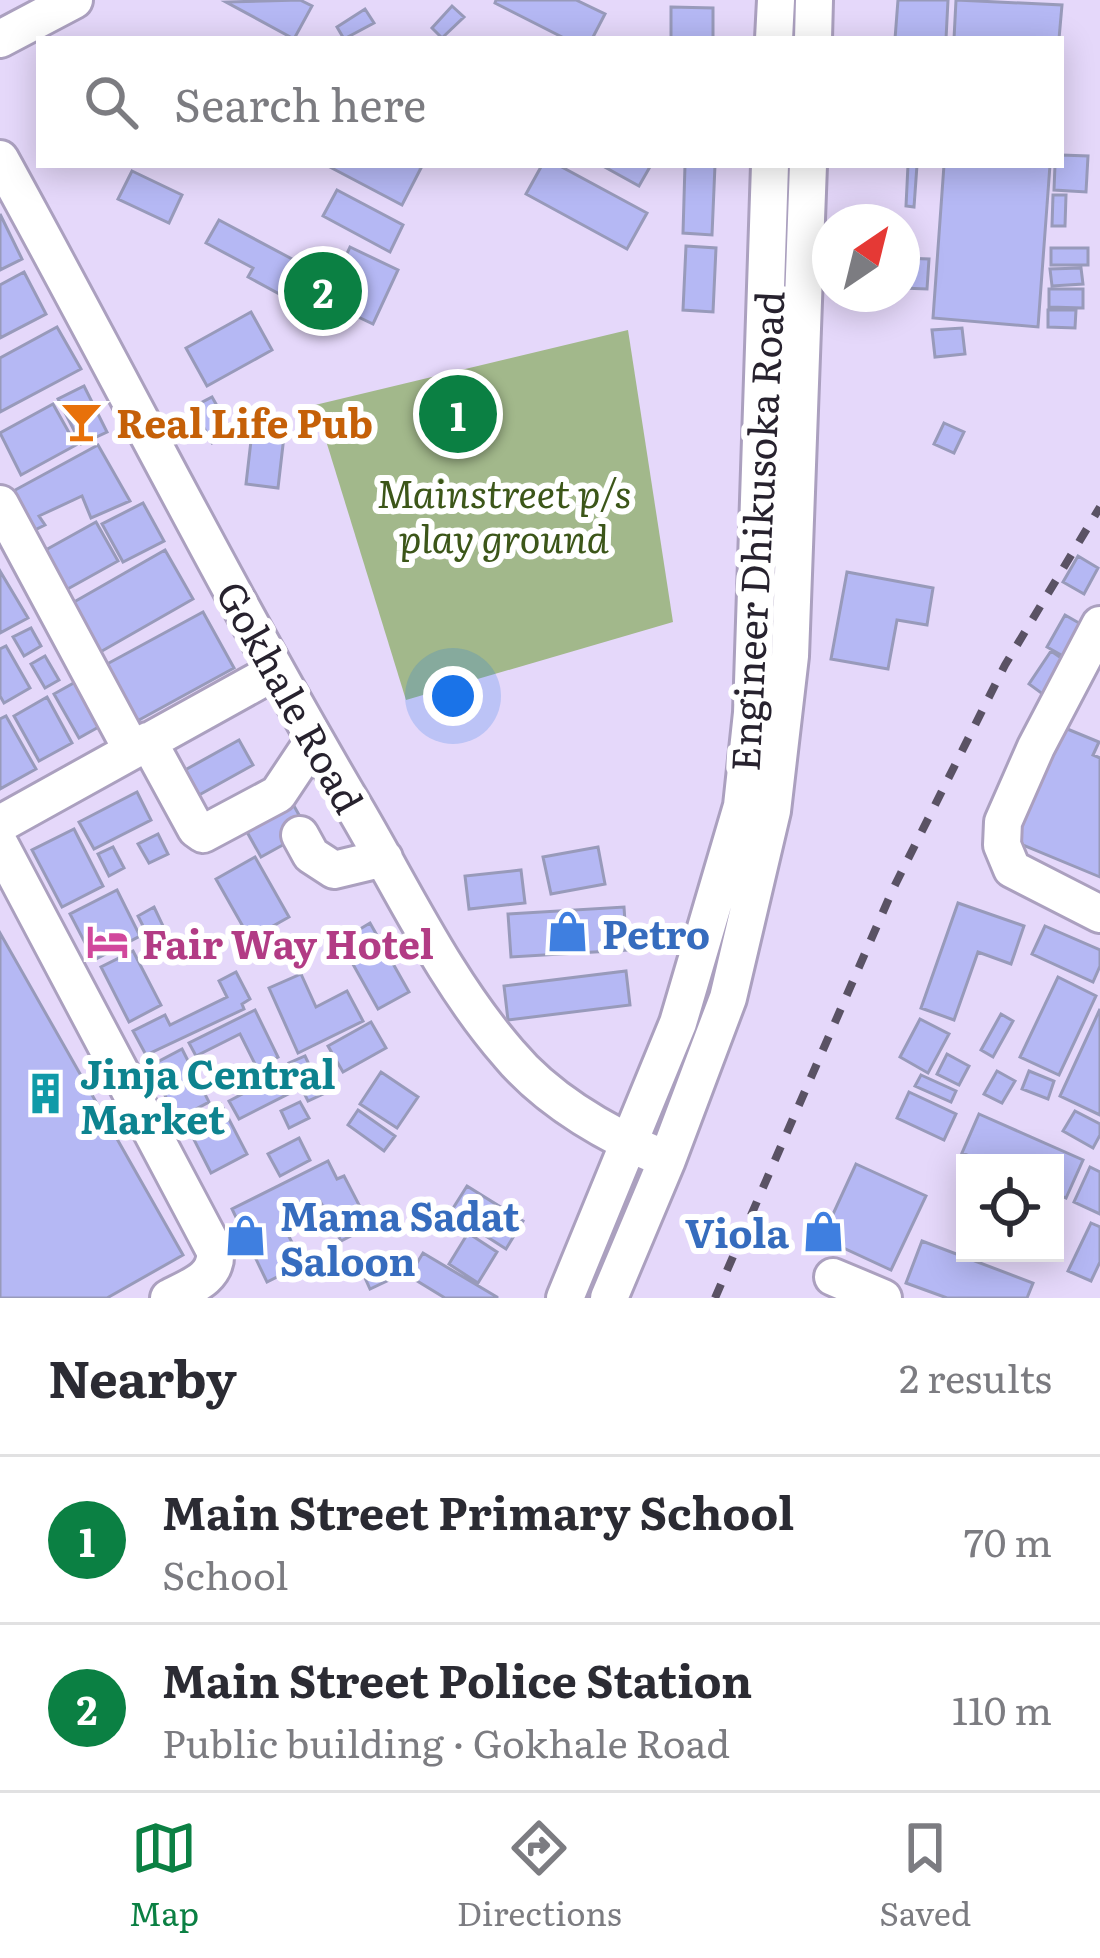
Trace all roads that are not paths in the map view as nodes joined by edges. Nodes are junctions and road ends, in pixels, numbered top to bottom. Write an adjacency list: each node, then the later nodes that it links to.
1 (74, 0): 6 (street)
2 (776, 0): 4 (street)
3 (814, 0): 5 (street)
4 (774, 36)
5 (813, 36)
6 (0, 39)
7 (0, 160): 12 (street, Gokhale Road)
8 (770, 168): 20 (street, Engineer Dhikusoka Road)
9 (808, 168): 21 (street, Engineer Dhikusoka Road)
10 (0, 504): 14 (street)
11 (1100, 626): 19 (street)
12 (274, 672): 13 (street, Gokhale Road); 14 (street)
13 (314, 740): 15 (street); 18 (street, Gokhale Road)
14 (140, 746): 15 (street); 16 (street)
15 (288, 813): 18 (street)
16 (0, 824)
17 (0, 845): 23 (street)
18 (384, 858): 20 (street, Gokhale Road)
19 (1100, 914)
20 (630, 1144): 21 (street, Gokhale Road); 24 (street, Engineer Dhikusoka Road)
21 (667, 1160): 25 (street, Engineer Dhikusoka Road)
22 (833, 1277): 26 (street)
23 (169, 1298)
24 (565, 1298)
25 (608, 1298)
26 (883, 1298)

